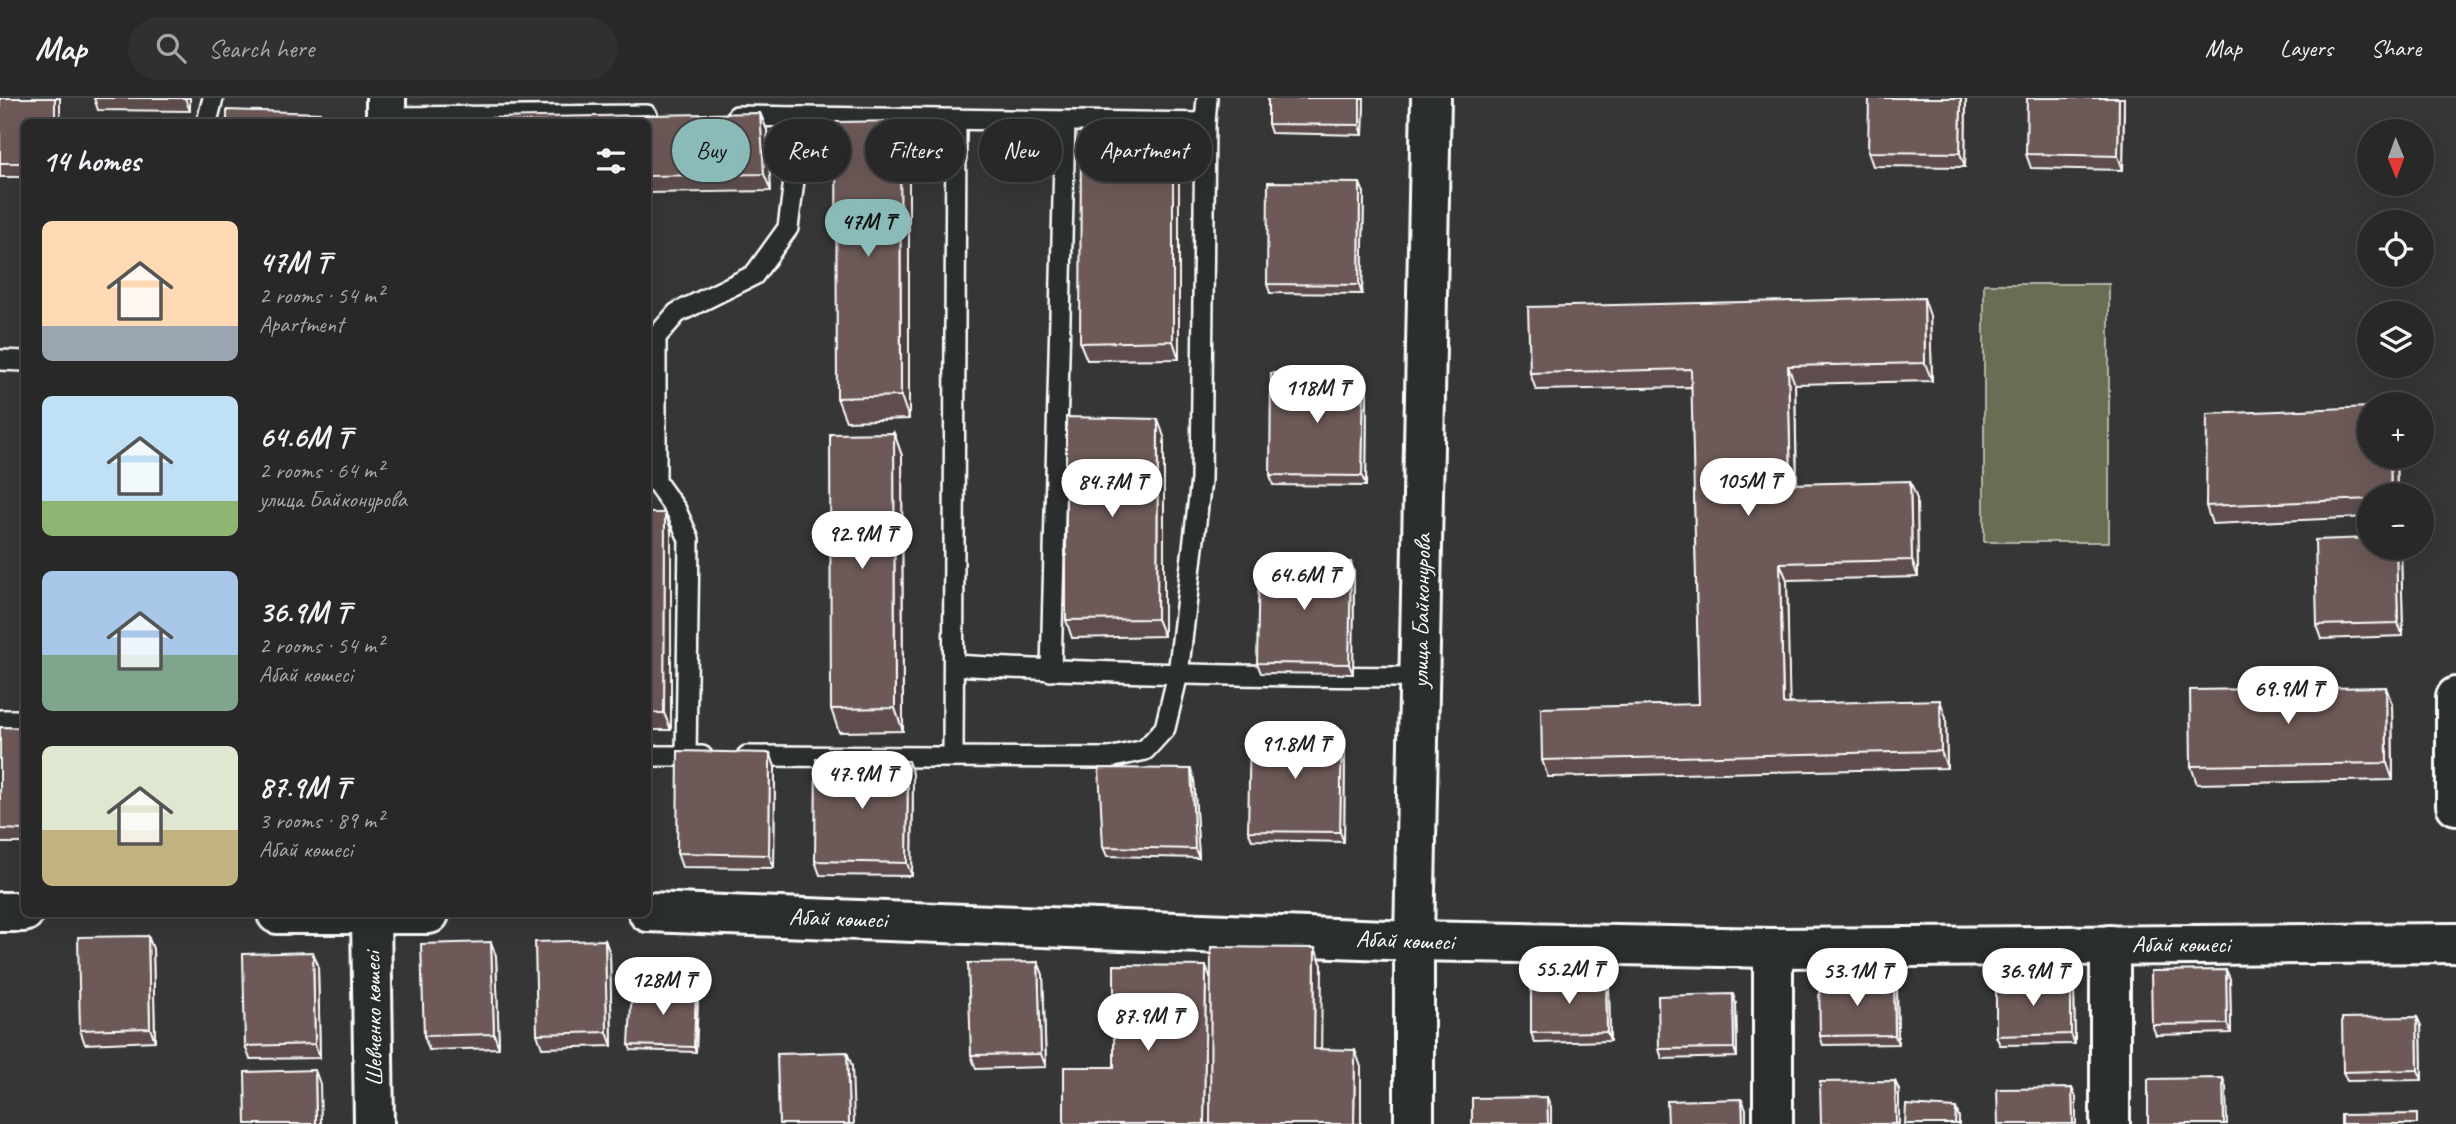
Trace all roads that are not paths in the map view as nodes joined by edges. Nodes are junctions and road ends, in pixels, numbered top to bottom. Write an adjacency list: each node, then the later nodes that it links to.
1 (213, 98): 10 (lane)
2 (1207, 98): 12 (lane)
3 (1431, 98): 23 (main road, улица Байконурова)
4 (384, 107): 5 (lane)
5 (597, 107): 7 (lane)
6 (825, 108): 9 (lane); 11 (lane)
7 (664, 115)
8 (719, 116): 9 (lane)
9 (802, 117): 28 (lane)
10 (208, 119)
11 (945, 119)
12 (1205, 119)
13 (965, 120): 14 (lane)
14 (1065, 121): 15 (lane); 21 (lane)
15 (1076, 121)
16 (956, 182): 20 (lane)
17 (1204, 182): 22 (lane)
18 (0, 360): 19 (lane)
19 (21, 361)
20 (954, 664): 21 (lane); 29 (lane)
21 (1051, 671): 22 (lane)
22 (1178, 674): 23 (lane); 29 (lane)
23 (1420, 677): 35 (main road, улица Байконурова)
24 (2456, 697): 30 (main road)
25 (0, 720): 26 (lane)
26 (21, 720)
27 (651, 755): 28 (lane)
28 (686, 756): 29 (lane)
29 (953, 757)
30 (2456, 805)
31 (0, 912): 32 (main road)
32 (21, 912)
33 (651, 912): 35 (main road, Абай көшесі)
34 (371, 917): 39 (main road, Шевченко көшесі)
35 (1415, 941): 38 (main road, Абай көшесі); 40 (main road, улица Байконурова)
36 (2456, 943): 37 (main road, Абай көшесі)
37 (2110, 944): 38 (main road, Абай көшесі); 42 (main road)
38 (1773, 948): 41 (main road)
39 (374, 1124)
40 (1414, 1124)
41 (1773, 1124)
42 (2110, 1124)

